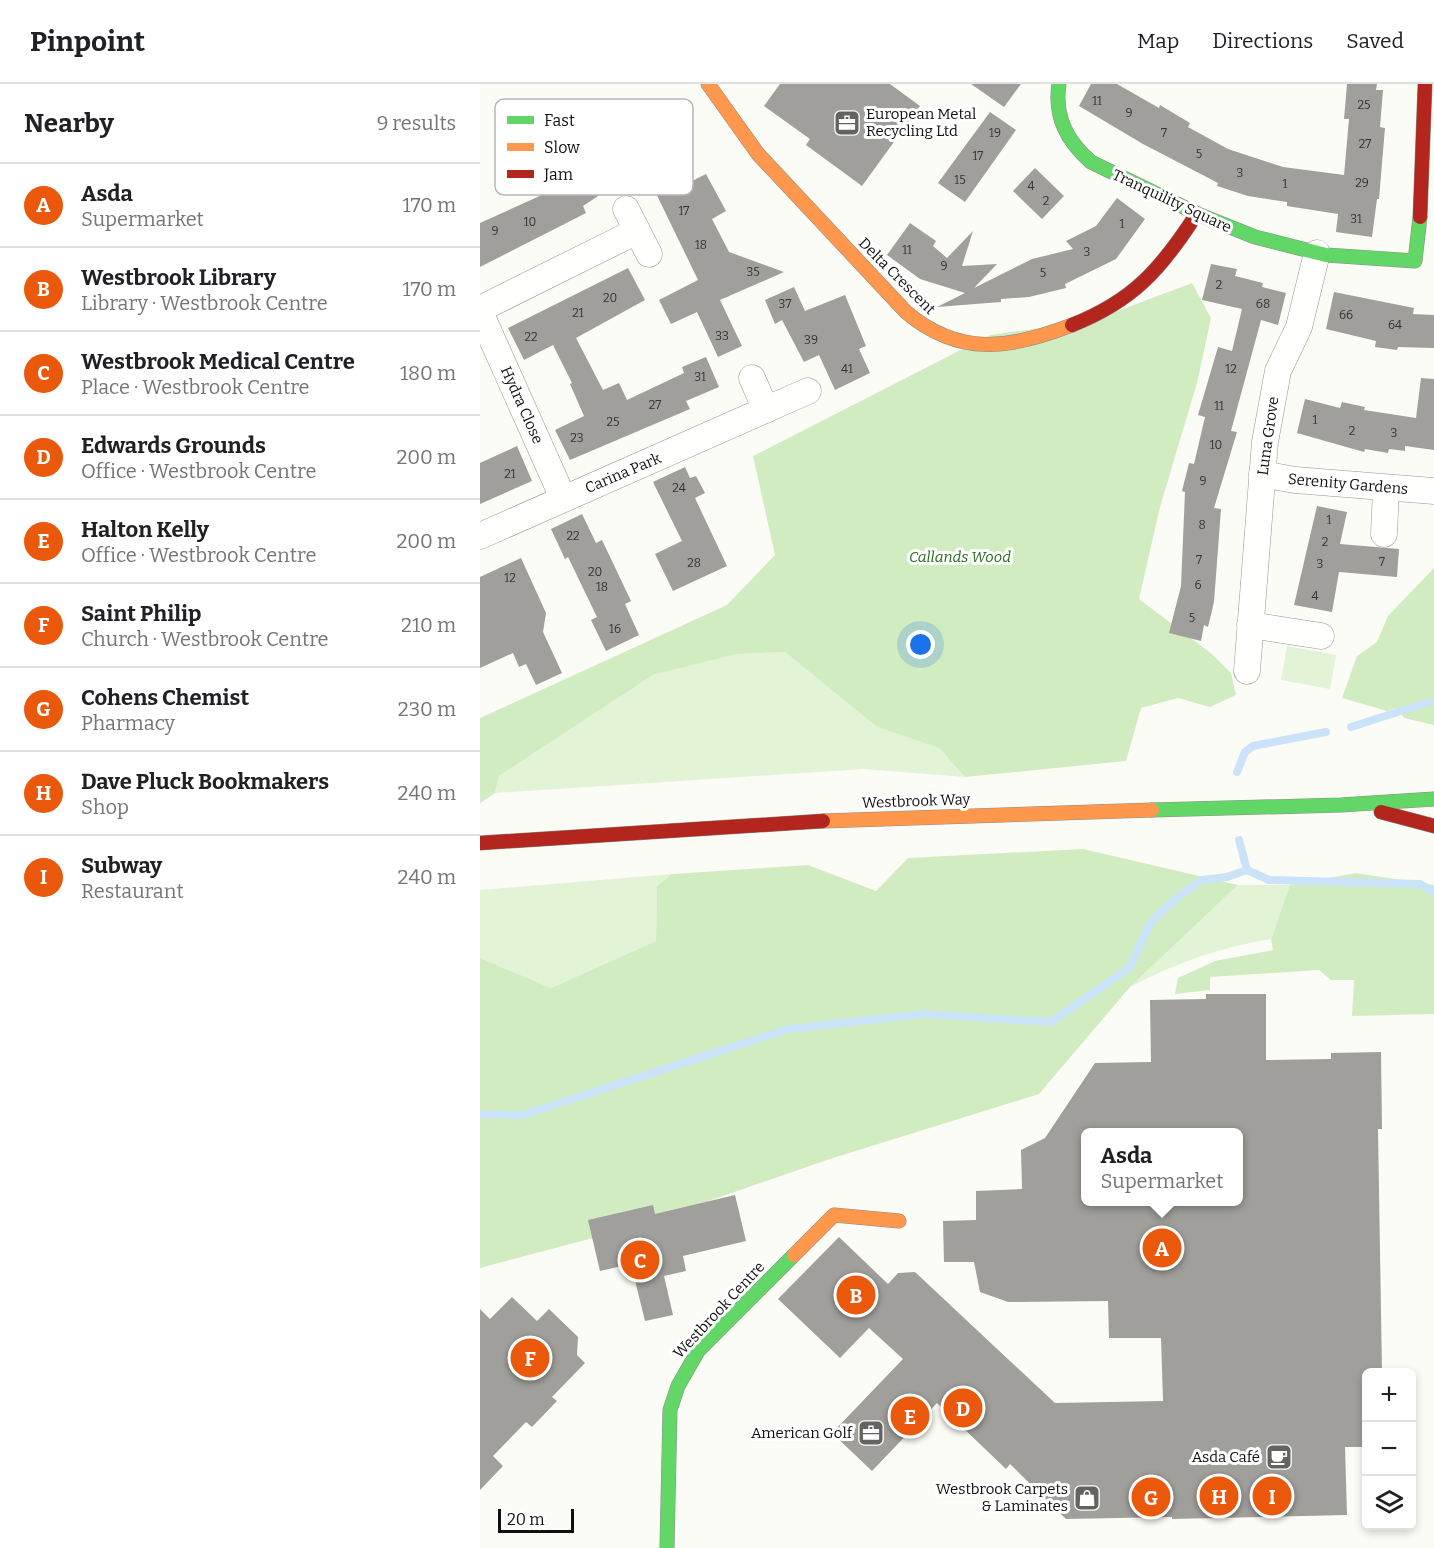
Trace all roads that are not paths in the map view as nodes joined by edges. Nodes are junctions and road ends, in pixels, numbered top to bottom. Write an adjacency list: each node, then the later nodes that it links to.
1 (708, 84): 5 (street, Delta Crescent)
2 (1059, 84): 5 (street, Tranquility Square)
3 (1425, 84): 9 (street, Tranquility Square)
4 (626, 209): 6 (street)
5 (1196, 215): 7 (street, Tranquility Square)
6 (638, 231): 8 (street); 10 (street, Hydra Close)
7 (1317, 253): 9 (street, Tranquility Square); 14 (street, Luna Grove)
8 (649, 254)
9 (1424, 264)
10 (480, 311): 17 (street, Hydra Close)
11 (752, 378): 13 (street)
12 (808, 391): 13 (street, Carina Park)
13 (766, 410): 17 (street, Carina Park)
14 (1262, 474): 15 (street, Serenity Gardens); 20 (street, Luna Grove)
15 (1386, 488): 16 (street, Serenity Gardens); 18 (street)
16 (1434, 491)
17 (563, 498): 19 (street, Carina Park)
18 (1384, 534)
19 (480, 536)
20 (1250, 625): 21 (street); 22 (street, Luna Grove)
21 (1321, 636)
22 (1247, 670)
23 (1434, 799): 24 (street, Westbrook Way)
24 (1354, 806): 25 (street, Westbrook Way); 26 (street, Westbrook Way)
25 (1434, 826)
26 (480, 843)
27 (899, 1221): 28 (street, Westbrook Centre)
28 (667, 1548)

